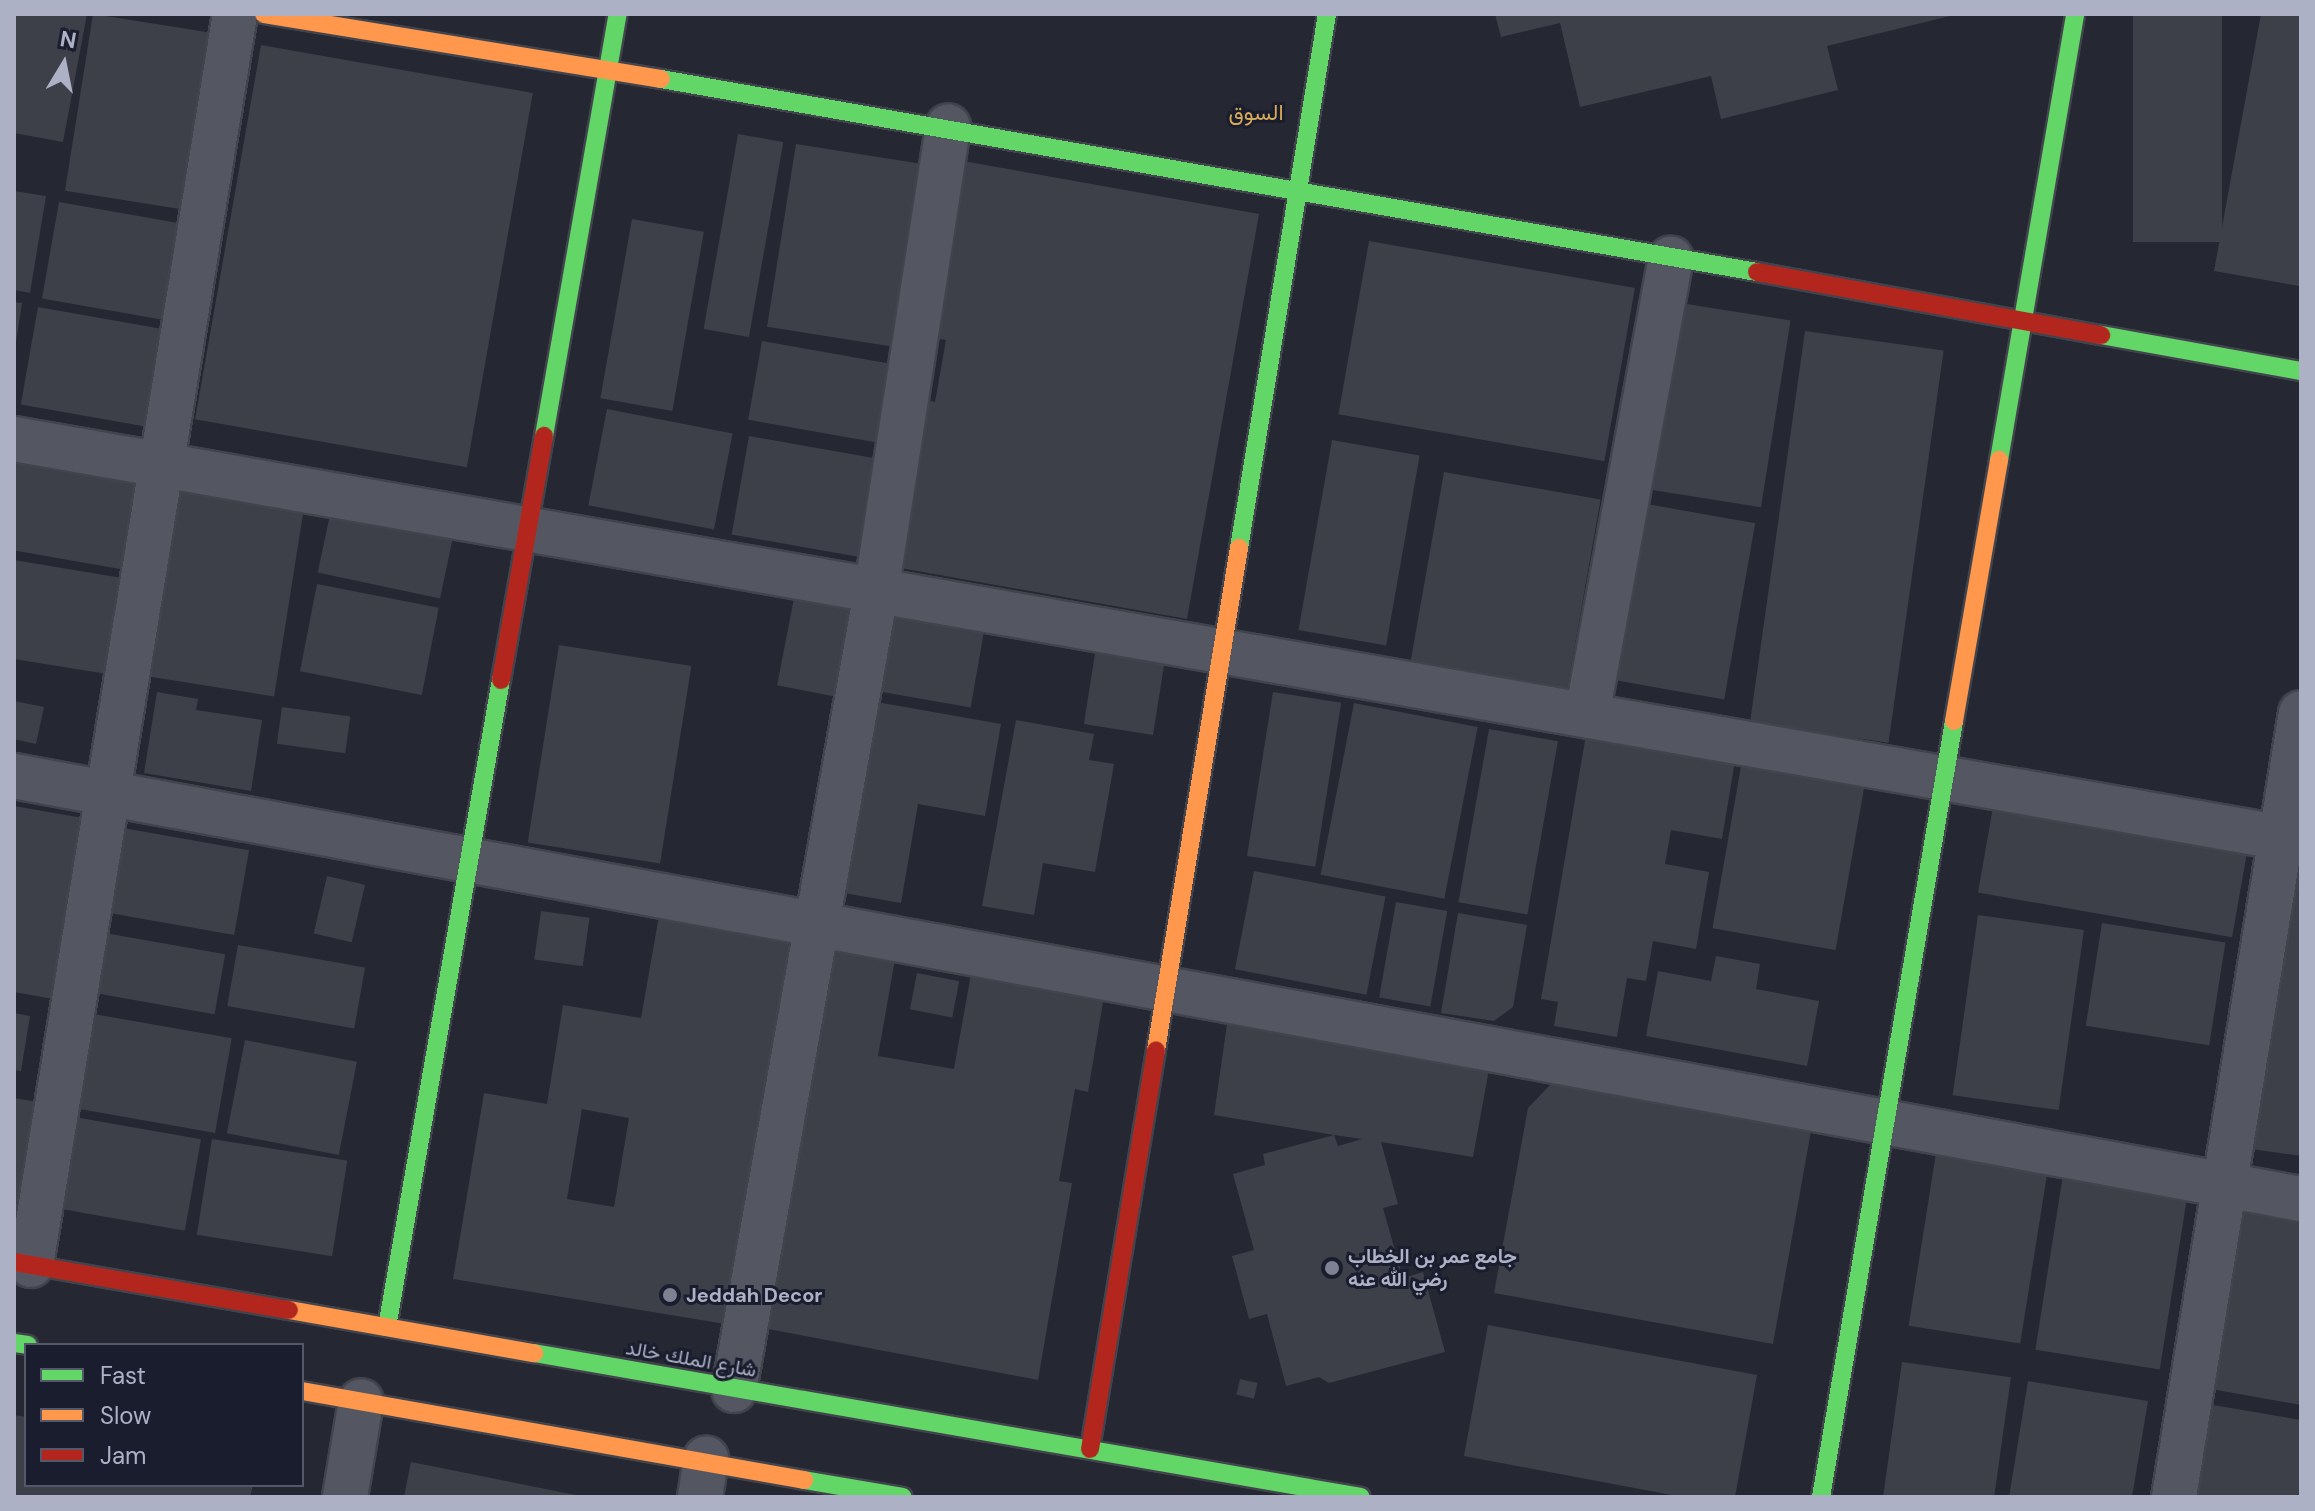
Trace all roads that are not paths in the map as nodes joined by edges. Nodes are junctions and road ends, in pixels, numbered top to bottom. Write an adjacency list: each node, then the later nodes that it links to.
1 (235, 14): 13 (street)
2 (264, 14): 6 (street)
3 (618, 14): 6 (street)
4 (1327, 14): 8 (street)
5 (2075, 14): 10 (street)
6 (608, 70): 7 (street); 14 (street)
7 (948, 126): 8 (street); 15 (street)
8 (1301, 194): 9 (street); 16 (street)
9 (1671, 259): 10 (street); 18 (street)
10 (2024, 322): 11 (street); 20 (street)
11 (2301, 371)
12 (14, 439): 13 (street)
13 (167, 465): 14 (street); 21 (street)
14 (528, 525): 15 (street); 23 (street)
15 (877, 586): 16 (street); 24 (street)
16 (1222, 647): 18 (street); 25 (street)
17 (2301, 713): 22 (street)
18 (1587, 715): 20 (street)
19 (14, 776): 21 (street)
20 (1945, 782): 22 (street); 26 (street)
21 (109, 794): 23 (street); 29 (street)
22 (2291, 839): 27 (street)
23 (469, 861): 24 (street); 30 (street)
24 (815, 920): 25 (street); 31 (street)
25 (1165, 991): 26 (street); 34 (street)
26 (1885, 1126): 27 (street); 39 (street)
27 (2225, 1186): 28 (street); 40 (street)
28 (2301, 1199)
29 (23, 1264): 30 (street, شارع الملك خالد)
30 (387, 1327): 31 (street, شارع الملك خالد)
31 (734, 1390): 34 (street, شارع الملك خالد)
32 (304, 1391): 33 (street)
33 (361, 1401): 35 (street); 36 (street)
34 (1090, 1449): 38 (street, شارع الملك خالد)
35 (703, 1477): 37 (street)
36 (345, 1497)
37 (903, 1497)
38 (1361, 1497)
39 (1821, 1497)
40 (2174, 1497)

